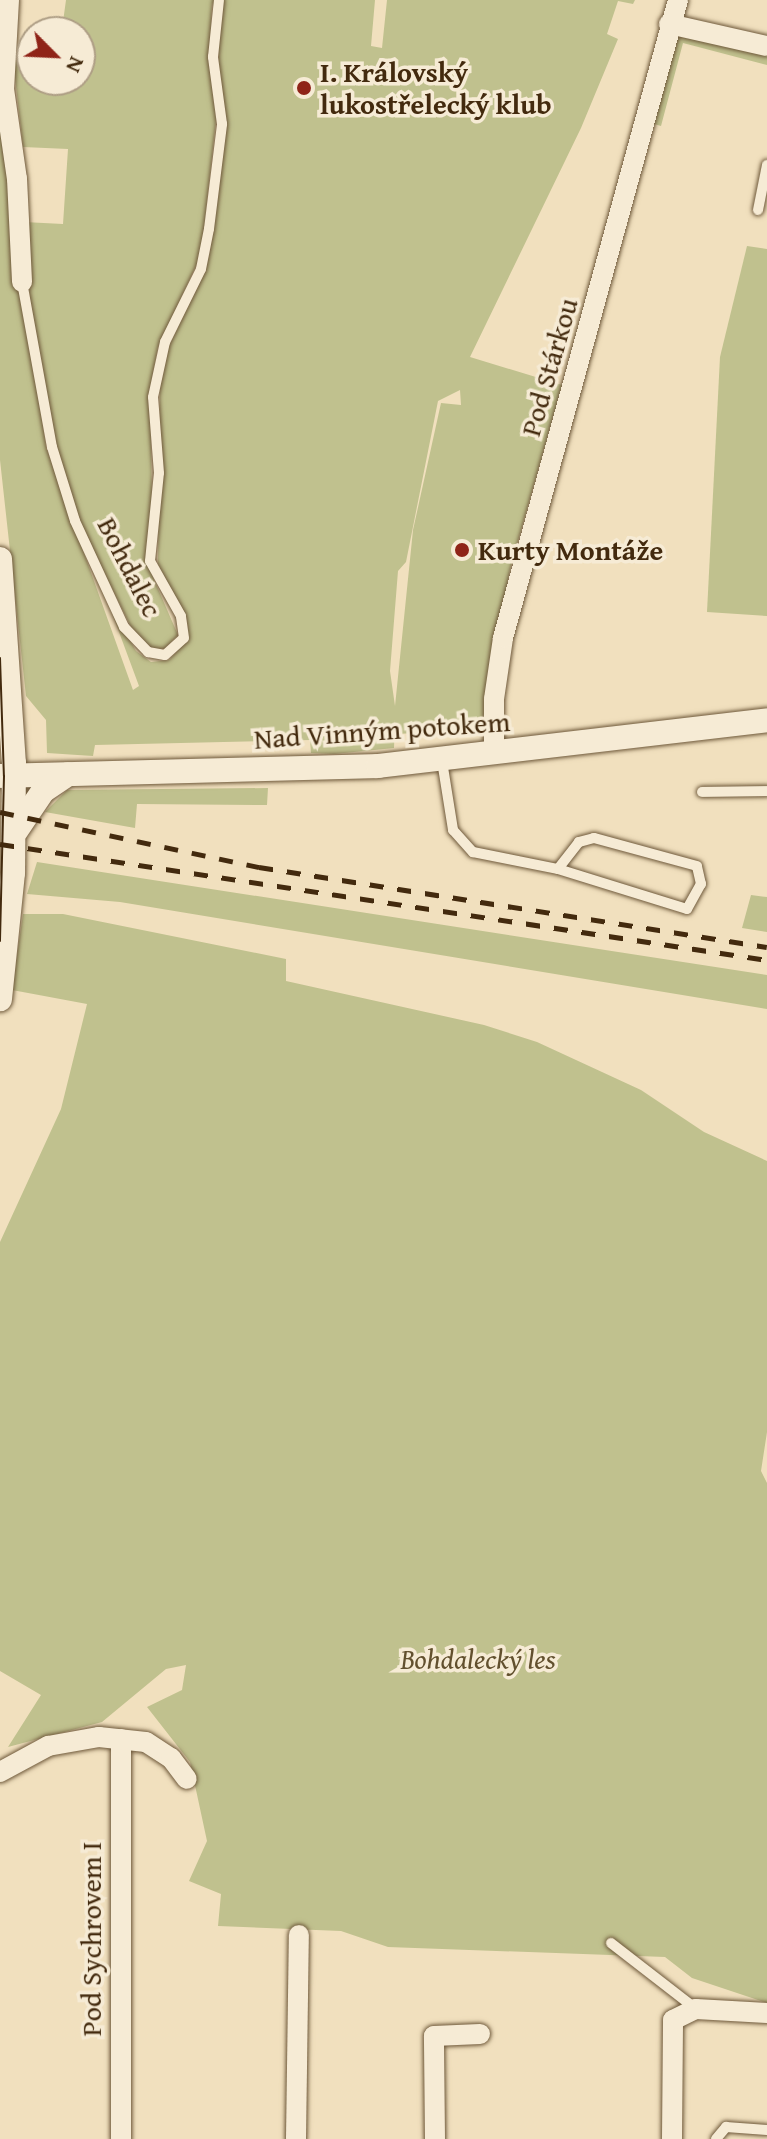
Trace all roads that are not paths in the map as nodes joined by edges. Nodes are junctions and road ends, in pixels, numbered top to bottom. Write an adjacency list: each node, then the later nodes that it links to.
1 (9, 0): 8 (street, Bohdalec)
2 (219, 0): 8 (lane, Bohdalec)
3 (678, 0): 4 (street, Pod Stárkou)
4 (669, 24): 5 (street); 11 (street, Pod Stárkou)
5 (767, 46)
6 (767, 165): 7 (lane)
7 (758, 210)
8 (22, 282)
9 (0, 559): 14 (street)
10 (767, 720): 11 (street, Nad Vinným potokem)
11 (494, 754): 12 (street, Nad Vinným potokem)
12 (442, 761): 13 (street, Nad Vinným potokem); 18 (lane)
13 (68, 774): 14 (street, Nad Vinným potokem); 17 (street)
14 (7, 776): 17 (street)
15 (767, 791): 16 (lane)
16 (702, 792)
17 (14, 836): 19 (street)
18 (558, 869): 18 (lane)
19 (0, 999)
20 (121, 1739): 21 (street); 22 (street); 29 (street, Pod Sychrovem Ⅰ)
21 (0, 1772)
22 (187, 1779)
23 (299, 1935): 30 (street)
24 (611, 1943): 25 (lane)
25 (696, 2009): 26 (street); 32 (street)
26 (767, 2013)
27 (480, 2034): 31 (street)
28 (767, 2130): 33 (lane)
29 (121, 2139)
30 (296, 2139)
31 (435, 2139)
32 (672, 2139)
33 (716, 2139)

